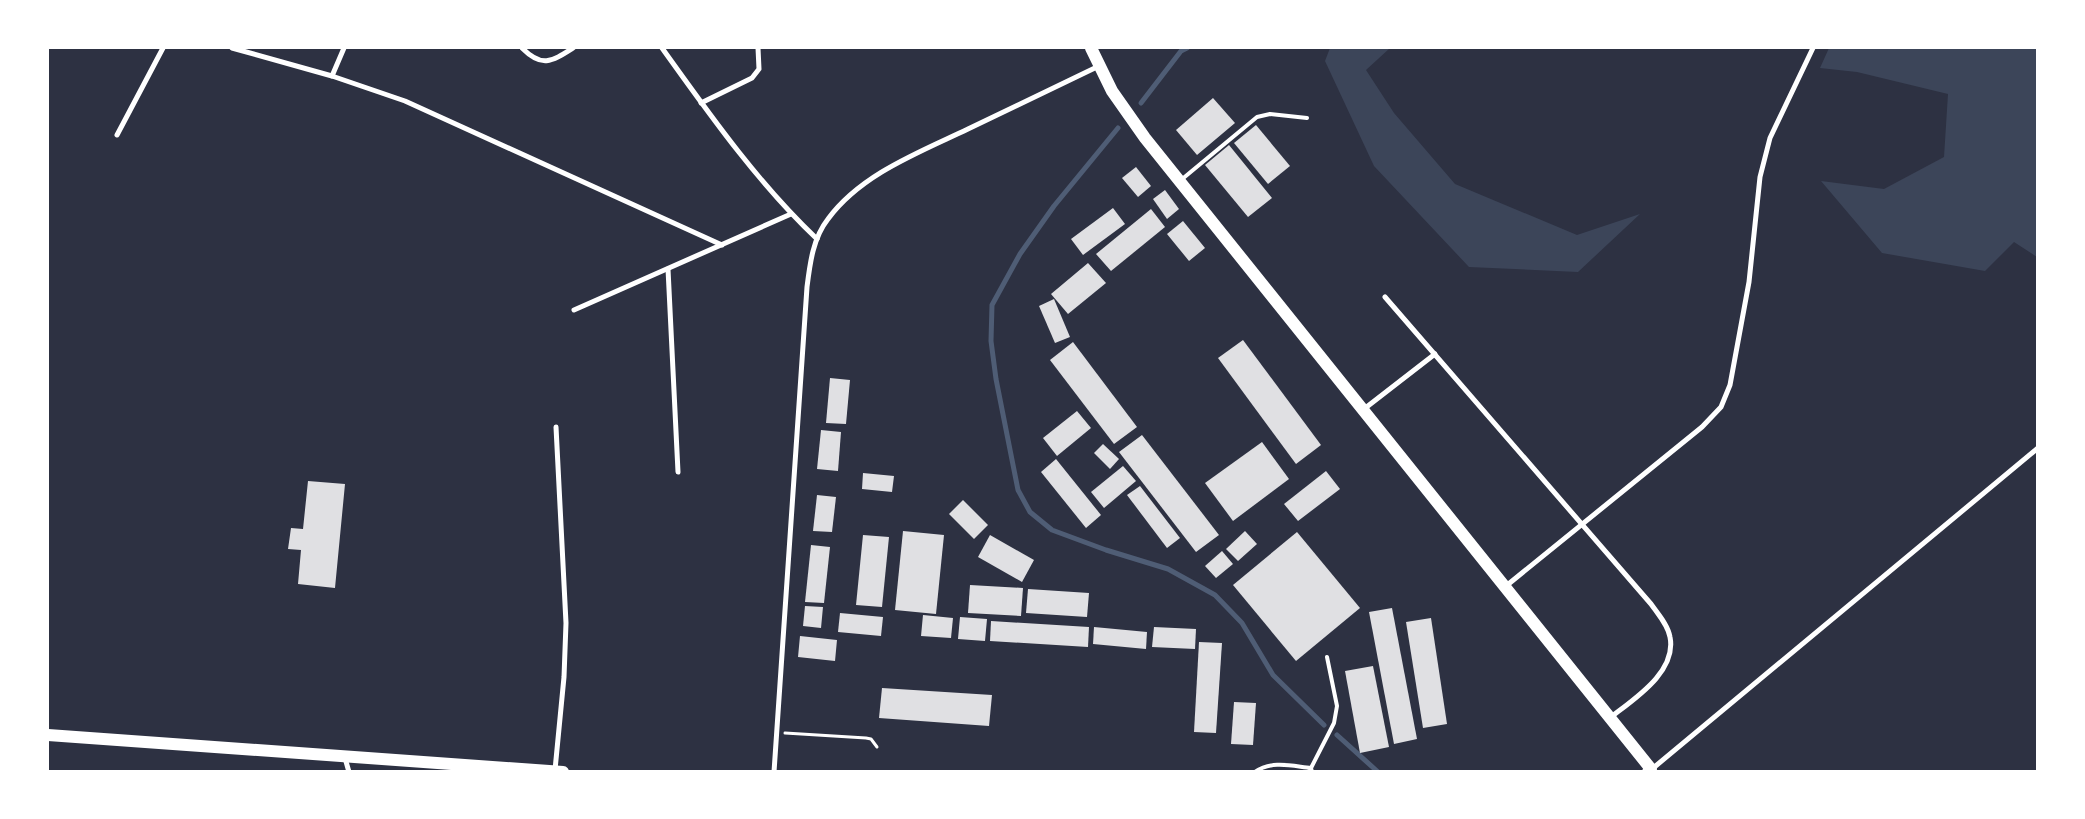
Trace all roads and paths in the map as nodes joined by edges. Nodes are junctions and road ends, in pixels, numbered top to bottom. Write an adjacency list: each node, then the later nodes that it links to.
1 (163, 48): 14 (street)
2 (232, 48): 11 (street)
3 (344, 48): 11 (street)
4 (522, 48): 5 (street)
5 (573, 48)
6 (662, 48): 12 (street)
7 (758, 48): 12 (street)
8 (1091, 48): 10 (main road)
9 (1813, 48): 27 (street)
10 (1099, 66): 15 (main road); 17 (street)
11 (332, 76): 18 (street)
12 (701, 102): 16 (street)
13 (1307, 118): 15 (lane)
14 (117, 135)
15 (1179, 181): 23 (main road)
16 (791, 214): 17 (street); 18 (street)
17 (817, 239): 31 (street)
18 (722, 245): 19 (street)
19 (668, 269): 21 (street); 26 (street)
20 (1385, 297): 22 (street)
21 (574, 310)
22 (1435, 354): 23 (street); 27 (street)
23 (1363, 409): 28 (main road)
24 (556, 427): 37 (street)
25 (2038, 448): 36 (street)
26 (678, 472)
27 (1582, 526): 28 (street); 30 (street)
28 (1505, 587): 30 (main road)
29 (1327, 657): 35 (lane)
30 (1610, 718): 36 (main road)
31 (777, 732): 33 (path); 40 (street)
32 (48, 734): 34 (main road)
33 (877, 747)
34 (345, 756): 37 (main road); 38 (street)
35 (1312, 770): 41 (lane)
36 (1650, 770)
37 (555, 771): 39 (main road)
38 (349, 772)
39 (563, 772)
40 (774, 772)
41 (1255, 772)

